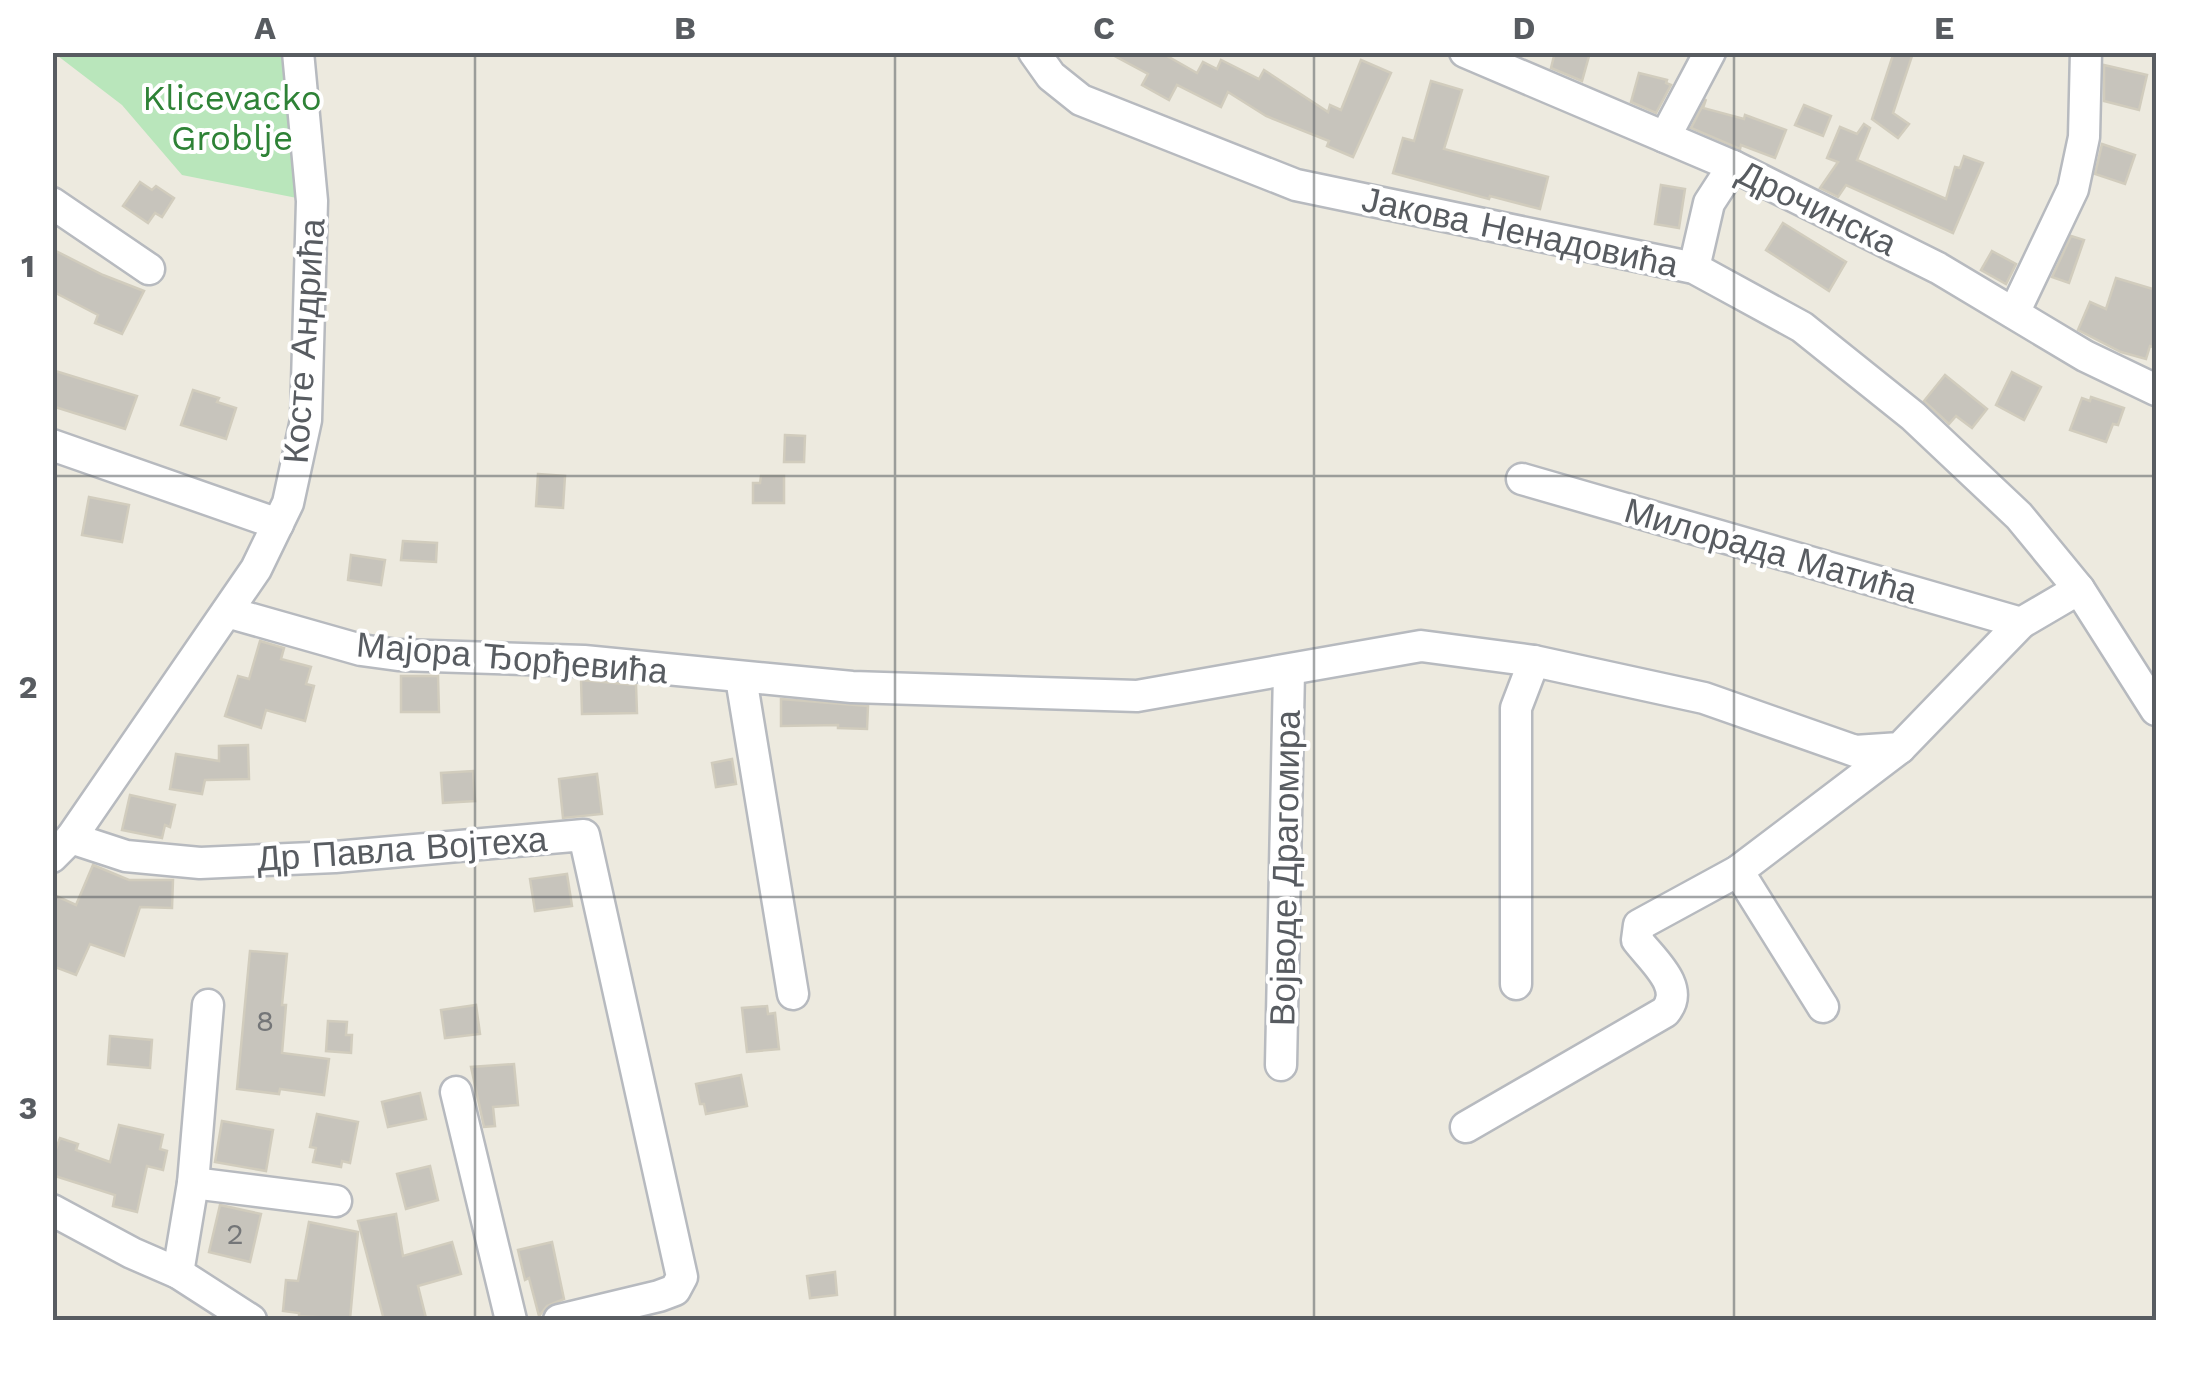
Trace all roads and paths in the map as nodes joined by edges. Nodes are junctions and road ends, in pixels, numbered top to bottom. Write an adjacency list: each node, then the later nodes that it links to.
1 (298, 52): 15 (street, Косте Андрића)
2 (1034, 52): 9 (street, Јакова Ненадовића)
3 (1465, 52): 6 (street, Дрочинска)
4 (1710, 52): 6 (street)
5 (2086, 52): 11 (street)
6 (1665, 137): 7 (street, Дрочинска)
7 (1733, 166): 9 (street); 11 (street, Дрочинска)
8 (52, 204): 10 (street)
9 (1694, 268): 16 (street, Јакова Ненадовића)
10 (149, 269)
11 (2014, 314): 12 (street, Дрочинска)
12 (2156, 390)
13 (52, 446): 15 (street)
14 (1522, 479): 18 (street, Милорада Матића)
15 (278, 524): 17 (street, Косте Андрића)
16 (2078, 588): 18 (street); 23 (street, Јакова Ненадовића)
17 (227, 612): 21 (street, Мајора Ђорђевића); 25 (street, Косте Андрића)
18 (2021, 622): 24 (street)
19 (1534, 660): 20 (street, Војводе Драгомира); 24 (street, Војводе Драгомира); 27 (street)
20 (1289, 671): 22 (street, Војводе Драгомира); 31 (street, Војводе Драгомира)
21 (741, 678): 22 (street, Мајора Ђорђевића); 28 (street)
22 (1137, 696)
23 (2156, 710)
24 (1900, 748): 26 (street)
25 (62, 848): 40 (street, Др Павла Војтеха)
26 (1738, 871): 30 (street); 33 (street)
27 (1516, 984)
28 (793, 994)
29 (208, 1005): 34 (street)
30 (1822, 1007)
31 (1281, 1065)
32 (456, 1092): 39 (street)
33 (1466, 1127)
34 (193, 1183): 35 (street); 37 (street)
35 (336, 1201)
36 (52, 1210): 37 (street)
37 (178, 1273): 38 (street)
38 (251, 1320)
39 (511, 1320)
40 (560, 1320)

